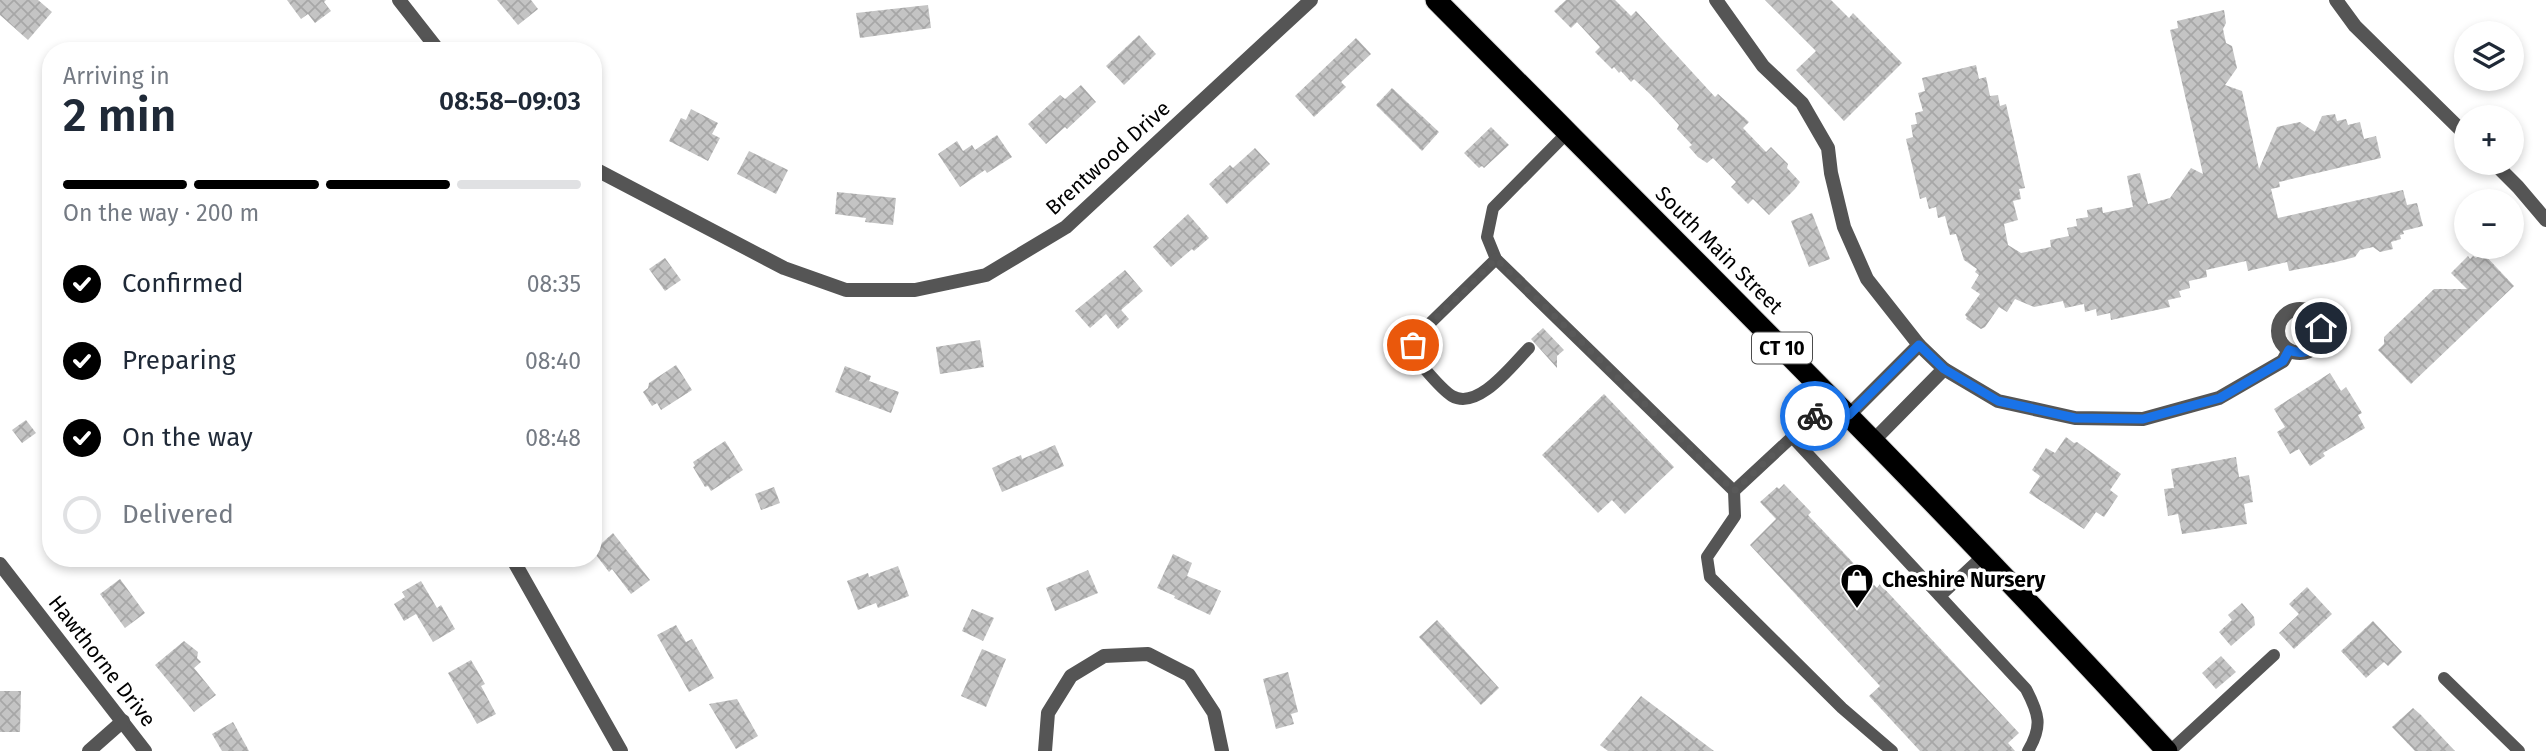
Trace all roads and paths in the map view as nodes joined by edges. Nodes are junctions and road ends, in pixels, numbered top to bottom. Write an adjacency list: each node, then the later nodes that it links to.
1 (399, 0): 6 (street)
2 (1311, 0): 9 (street, Brentwood Drive)
3 (1436, 0): 8 (highway, South Main Street / CT 10)
4 (1716, 0): 13 (street)
5 (2336, 0): 7 (street)
6 (428, 42)
7 (2454, 123)
8 (1568, 132): 12 (lane); 17 (highway, South Main Street / CT 10)
9 (602, 173)
10 (2506, 175): 11 (street)
11 (2546, 220)
12 (1496, 259): 14 (lane); 21 (lane)
13 (1919, 345): 16 (street); 18 (street)
14 (1529, 348)
15 (2289, 350): 16 (street)
16 (1944, 369): 20 (street)
17 (1833, 399): 18 (highway, South Main Street / CT 10); 19 (lane)
18 (1849, 415): 20 (highway, South Main Street / CT 10)
19 (1792, 437): 21 (lane); 25 (lane)
20 (1874, 440): 22 (highway, South Main Street / CT 10)
21 (1734, 491): 34 (lane)
22 (1984, 555): 25 (lane); 36 (highway, South Main Street / CT 10)
23 (0, 564): 28 (street, Hawthorne Drive)
24 (517, 567): 31 (street)
25 (1940, 596): 35 (lane)
26 (2274, 655): 36 (lane)
27 (2444, 678): 37 (lane)
28 (123, 721): 29 (street); 30 (street, Hawthorne Drive)
29 (89, 751)
30 (145, 751)
31 (621, 751)
32 (1045, 751): 33 (street)
33 (1222, 751)
34 (1892, 751)
35 (2028, 751)
36 (2168, 751)
37 (2519, 751)

